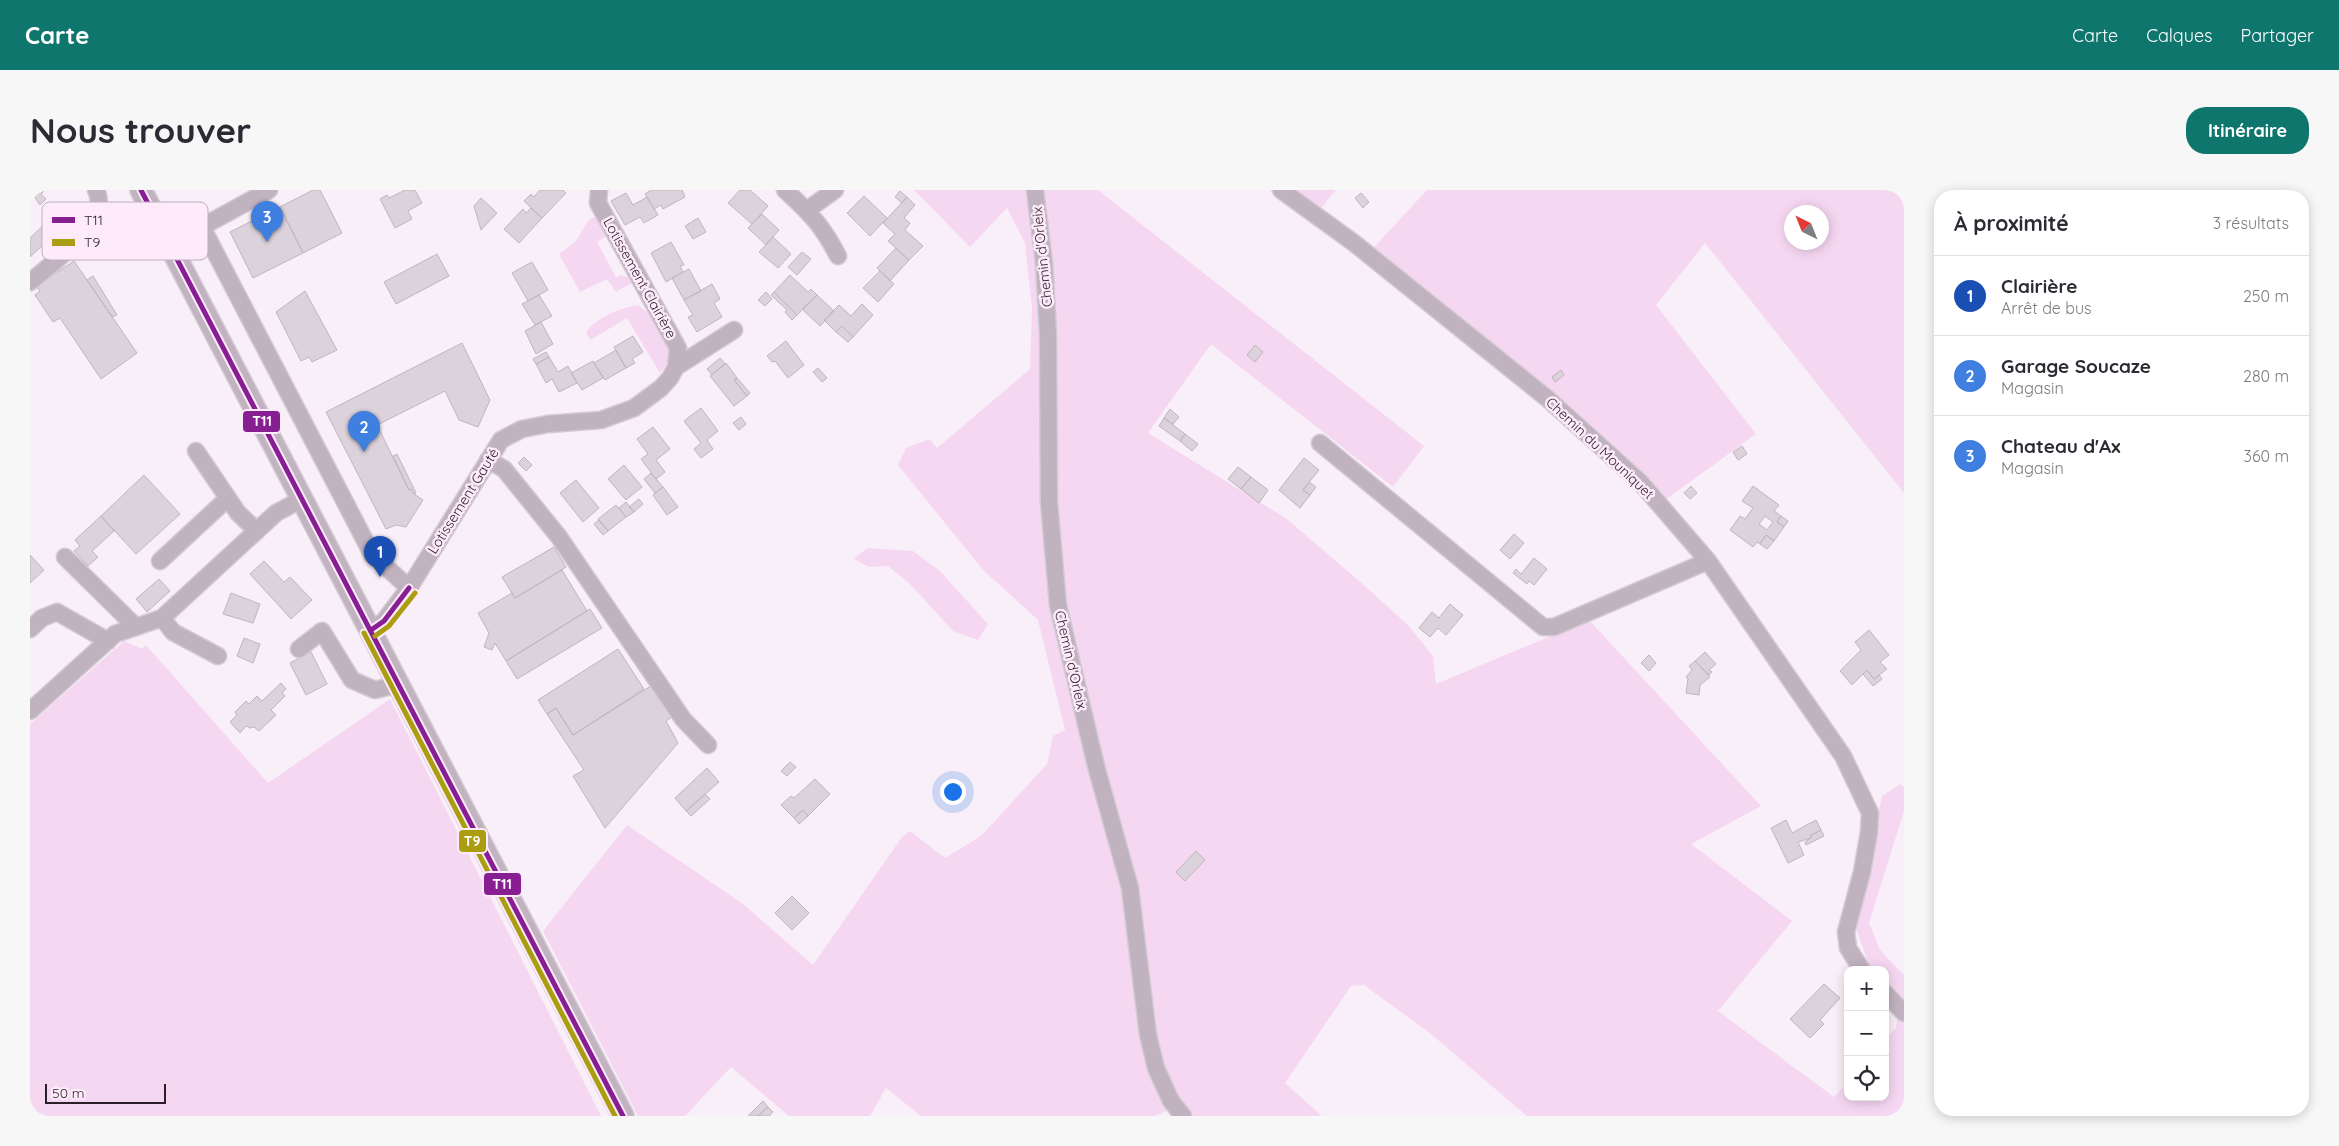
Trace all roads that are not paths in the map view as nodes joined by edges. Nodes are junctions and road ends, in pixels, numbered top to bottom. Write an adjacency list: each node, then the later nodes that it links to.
1 (141, 190): 8 (main road)
2 (269, 190): 10 (street)
3 (599, 190): 17 (street, Lotissement Clairière)
4 (785, 190): 9 (street)
5 (835, 190): 9 (street)
6 (1035, 190): 42 (street, Chemin d'Orleix)
7 (1281, 190): 26 (street, Chemin du Mouniquet)
8 (147, 202)
9 (807, 210): 12 (street)
10 (208, 224)
11 (208, 239): 27 (street)
12 (838, 256)
13 (56, 260): 15 (street)
14 (177, 260): 22 (main road)
15 (30, 282)
16 (734, 330): 17 (street, Lotissement Gauté)
17 (676, 367): 20 (street, Lotissement Gauté)
18 (1320, 443): 26 (street)
19 (196, 451): 21 (street)
20 (488, 460): 27 (street, Lotissement Gauté); 37 (street)
21 (228, 498): 23 (street); 25 (street)
22 (302, 499): 23 (street); 31 (main road)
23 (256, 531): 28 (street)
24 (65, 557): 29 (street)
25 (160, 561)
26 (1708, 561): 38 (street, Chemin du Mouniquet)
27 (409, 588): 31 (street, Lotissement Gauté)
28 (162, 618): 29 (street); 34 (street)
29 (136, 627): 32 (street)
30 (30, 629): 32 (street)
31 (372, 630): 35 (main road)
32 (108, 641): 36 (street)
33 (299, 649): 35 (street)
34 (218, 656)
35 (400, 684): 41 (main road)
36 (30, 710)
37 (708, 745)
38 (1859, 966)
39 (1889, 997): 40 (street)
40 (1904, 1012)
41 (623, 1116)
42 (1183, 1116)

